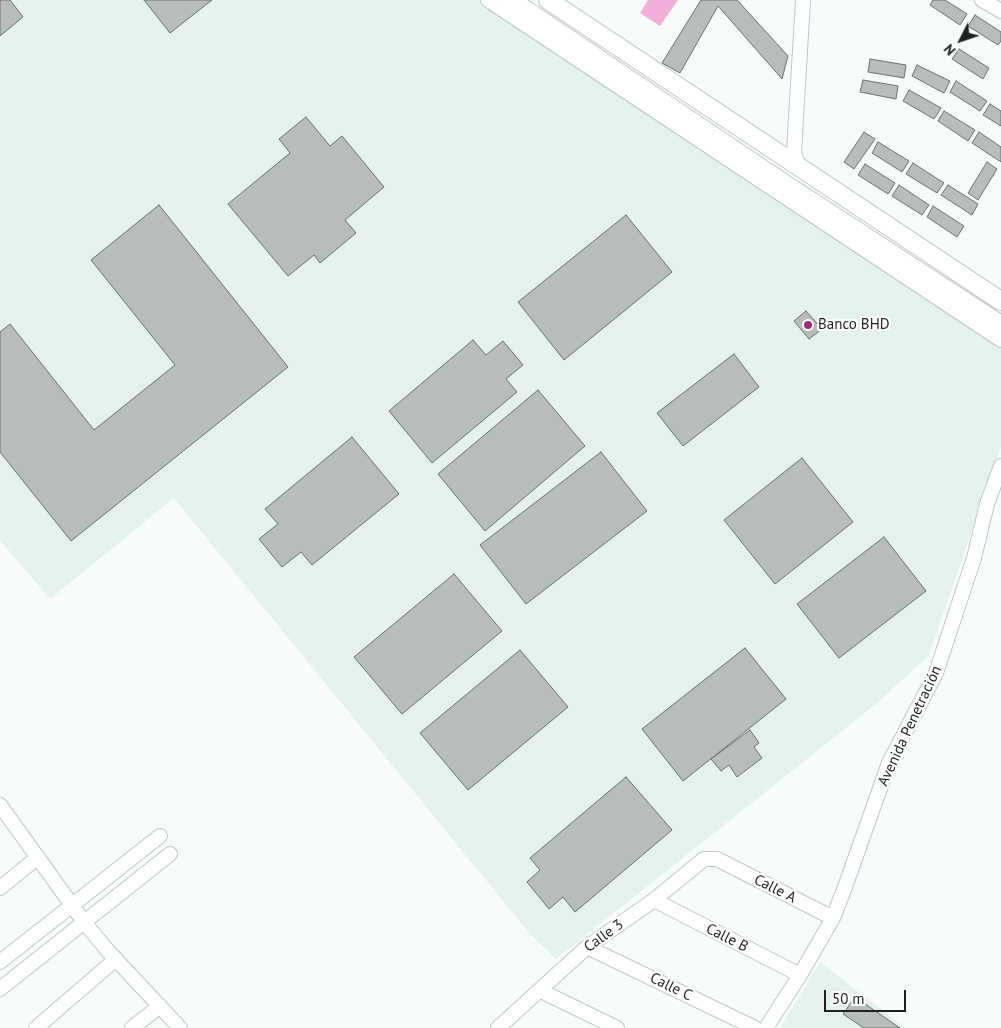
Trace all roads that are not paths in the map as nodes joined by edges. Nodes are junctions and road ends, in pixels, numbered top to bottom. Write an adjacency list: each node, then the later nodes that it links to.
1 (488, 0): 10 (street)
2 (511, 0): 9 (main road)
3 (548, 0): 7 (main road)
4 (803, 0): 7 (street)
5 (982, 0): 6 (street)
6 (1001, 11)
7 (799, 169): 8 (main road)
8 (1001, 301)
9 (1001, 325)
10 (1001, 340)
11 (1001, 466): 20 (street, Avenida Penetración)
12 (1, 809): 15 (street)
13 (160, 836): 19 (street)
14 (170, 854): 21 (street)
15 (38, 858): 17 (street); 19 (street)
16 (717, 859): 18 (street, Calle 3); 20 (street, Calle A)
17 (0, 888)
18 (654, 900): 22 (street, Calle 3); 25 (street, Calle B)
19 (72, 905): 21 (street); 24 (street)
20 (833, 918): 25 (street, Avenida Penetración)
21 (84, 922): 23 (street); 26 (street)
22 (587, 947): 27 (street, Calle 3); 34 (street, Calle C)
23 (116, 959): 28 (street); 29 (street)
24 (0, 962)
25 (800, 975): 35 (street, Avenida Penetración)
26 (0, 989)
27 (541, 991): 32 (street, Calle 3); 33 (street)
28 (160, 1006): 30 (street); 31 (street)
29 (36, 1028)
30 (132, 1028)
31 (180, 1028)
32 (498, 1028)
33 (617, 1028)
34 (755, 1028)
35 (766, 1028)

